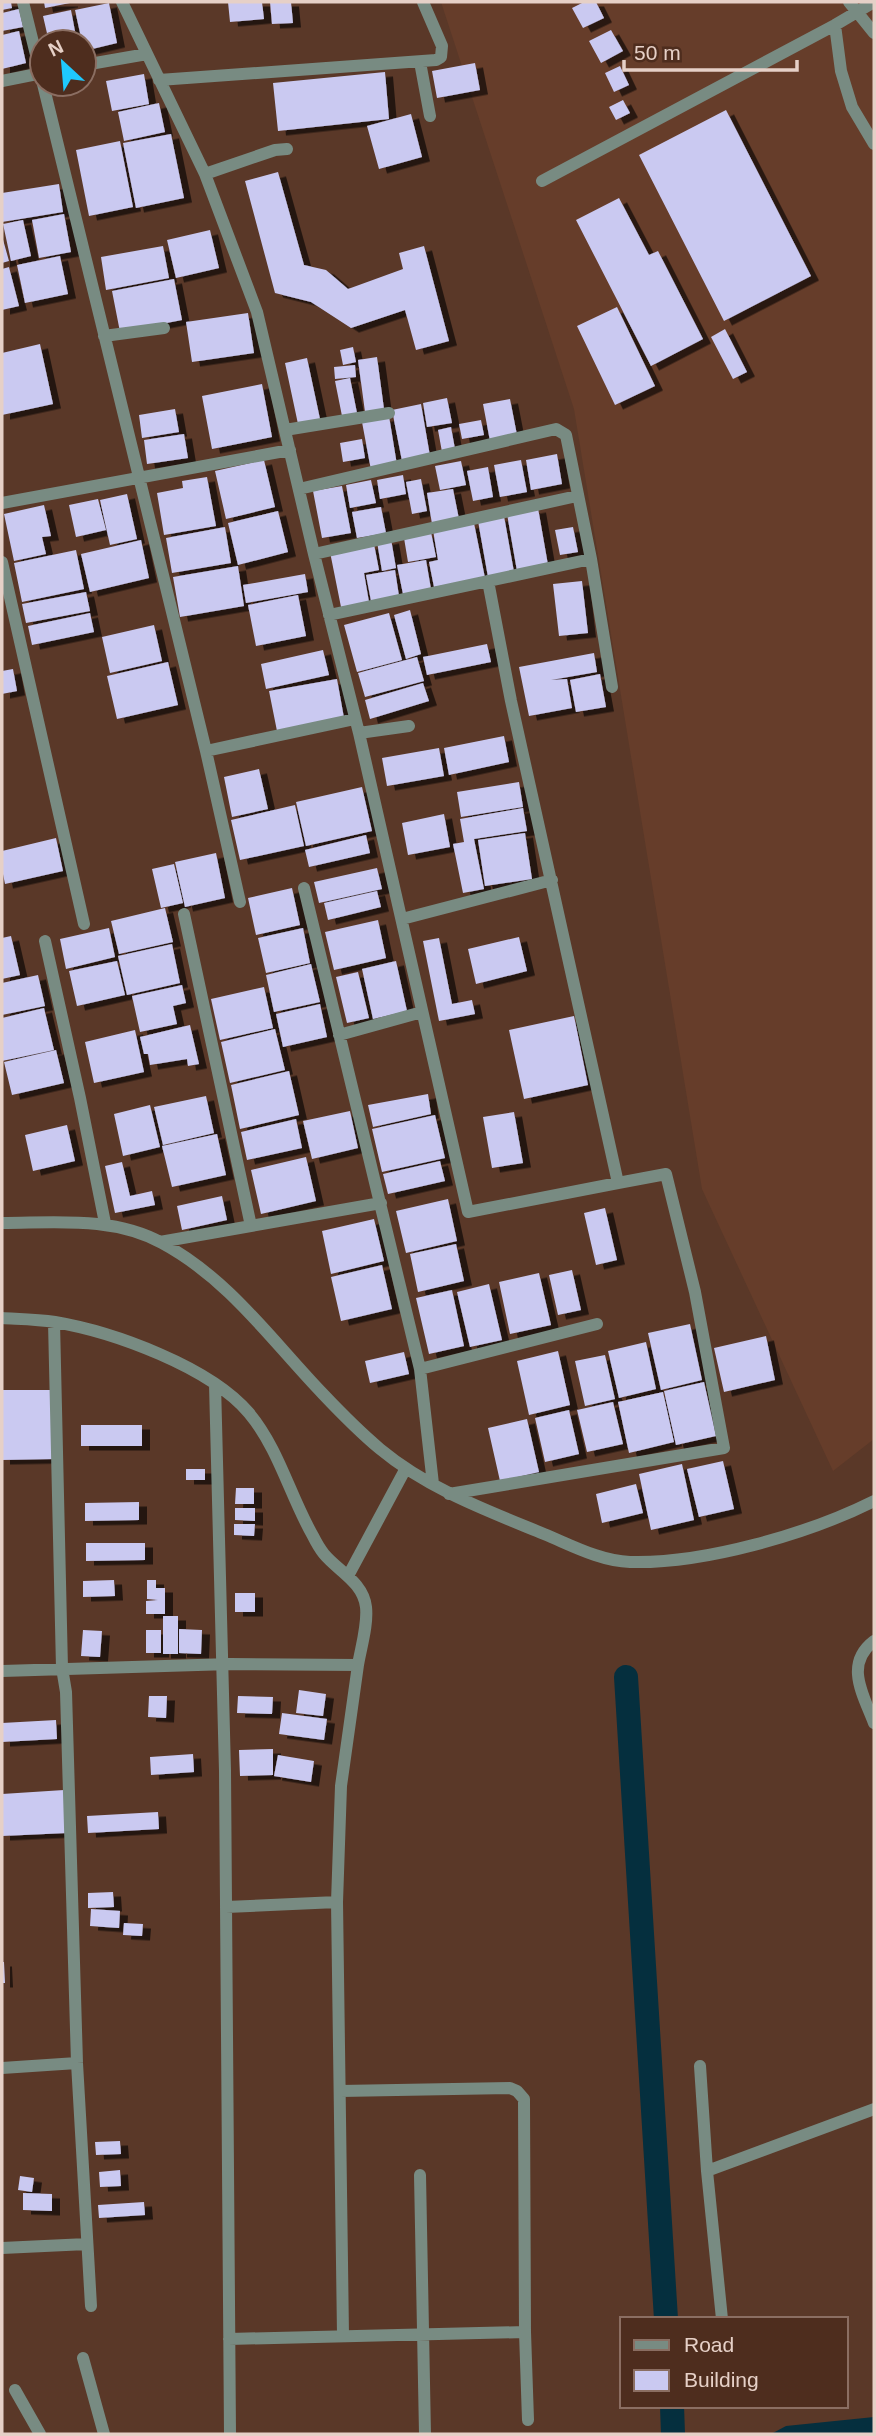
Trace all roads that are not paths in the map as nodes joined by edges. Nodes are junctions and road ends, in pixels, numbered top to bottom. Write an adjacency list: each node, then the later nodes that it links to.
1 (23, 2): 8 (street)
2 (125, 2): 10 (street)
3 (424, 2): 11 (street)
4 (849, 2): 6 (street)
5 (874, 2): 6 (street)
6 (858, 13): 7 (street); 9 (street)
7 (835, 25): 18 (street); 21 (street)
8 (30, 28)
9 (874, 33)
10 (147, 54): 12 (street); 14 (street)
11 (420, 62): 14 (street); 17 (street)
12 (98, 63)
13 (28, 79): 15 (street)
14 (159, 80): 20 (street)
15 (2, 82)
16 (47, 98): 23 (street)
17 (430, 116)
18 (874, 145)
19 (287, 149): 20 (street)
20 (205, 174): 25 (street)
21 (542, 181)
22 (164, 328): 23 (street)
23 (104, 336): 27 (street)
24 (389, 413): 25 (street)
25 (285, 430): 26 (street)
26 (290, 450): 27 (street); 28 (street)
27 (138, 477): 30 (street); 40 (street)
28 (299, 489): 29 (street); 31 (street)
29 (577, 496): 31 (street); 32 (street)
30 (2, 503)
31 (314, 555): 35 (street)
32 (591, 559): 34 (street); 36 (street)
33 (2, 562): 46 (street)
34 (488, 581): 35 (street); 41 (street)
35 (329, 615): 37 (street)
36 (612, 687)
37 (355, 719): 39 (street); 40 (street)
38 (409, 726): 39 (street)
39 (359, 733): 45 (street)
40 (206, 751): 43 (street)
41 (552, 880): 45 (street); 50 (street)
42 (304, 888): 49 (street)
43 (240, 902)
44 (184, 914): 54 (street)
45 (402, 919): 48 (street)
46 (84, 924)
47 (45, 941): 53 (street)
48 (422, 1012): 49 (street); 50 (street)
49 (339, 1035): 51 (street)
50 (618, 1183): 63 (street)
51 (381, 1203): 54 (street); 59 (street)
52 (2, 1223): 53 (street)
53 (105, 1223): 55 (street)
54 (251, 1226): 55 (street)
55 (160, 1241): 61 (street)
56 (2, 1318): 57 (street)
57 (54, 1322): 60 (street); 69 (street)
58 (597, 1324): 59 (street)
59 (420, 1369): 62 (street)
60 (215, 1384): 65 (street); 67 (street)
61 (405, 1468): 62 (street); 65 (street)
62 (433, 1484): 63 (street)
63 (449, 1494): 64 (street)
64 (874, 1501)
65 (348, 1576): 68 (street)
66 (874, 1640): 71 (street)
67 (222, 1664): 68 (street); 69 (street); 73 (street)
68 (358, 1665): 72 (street)
69 (62, 1668): 70 (street); 74 (street)
70 (2, 1671)
71 (874, 1723)
72 (337, 1902): 73 (street); 77 (street)
73 (226, 1908): 88 (street)
74 (77, 2063): 76 (street); 81 (street)
75 (700, 2066): 79 (street)
76 (2, 2068)
77 (340, 2091): 85 (street); 87 (street)
78 (874, 2109): 79 (street)
79 (707, 2171): 84 (street)
80 (420, 2175): 86 (street)
81 (87, 2244): 82 (street); 83 (street)
82 (2, 2248)
83 (92, 2306)
84 (722, 2317)
85 (524, 2332): 86 (street); 91 (street)
86 (423, 2334): 87 (street); 95 (street)
87 (342, 2335): 88 (street)
88 (229, 2339): 94 (street)
89 (83, 2358): 93 (street)
90 (15, 2390): 92 (street)
91 (528, 2420)
92 (40, 2434)
93 (104, 2434)
94 (230, 2434)
95 (425, 2434)

